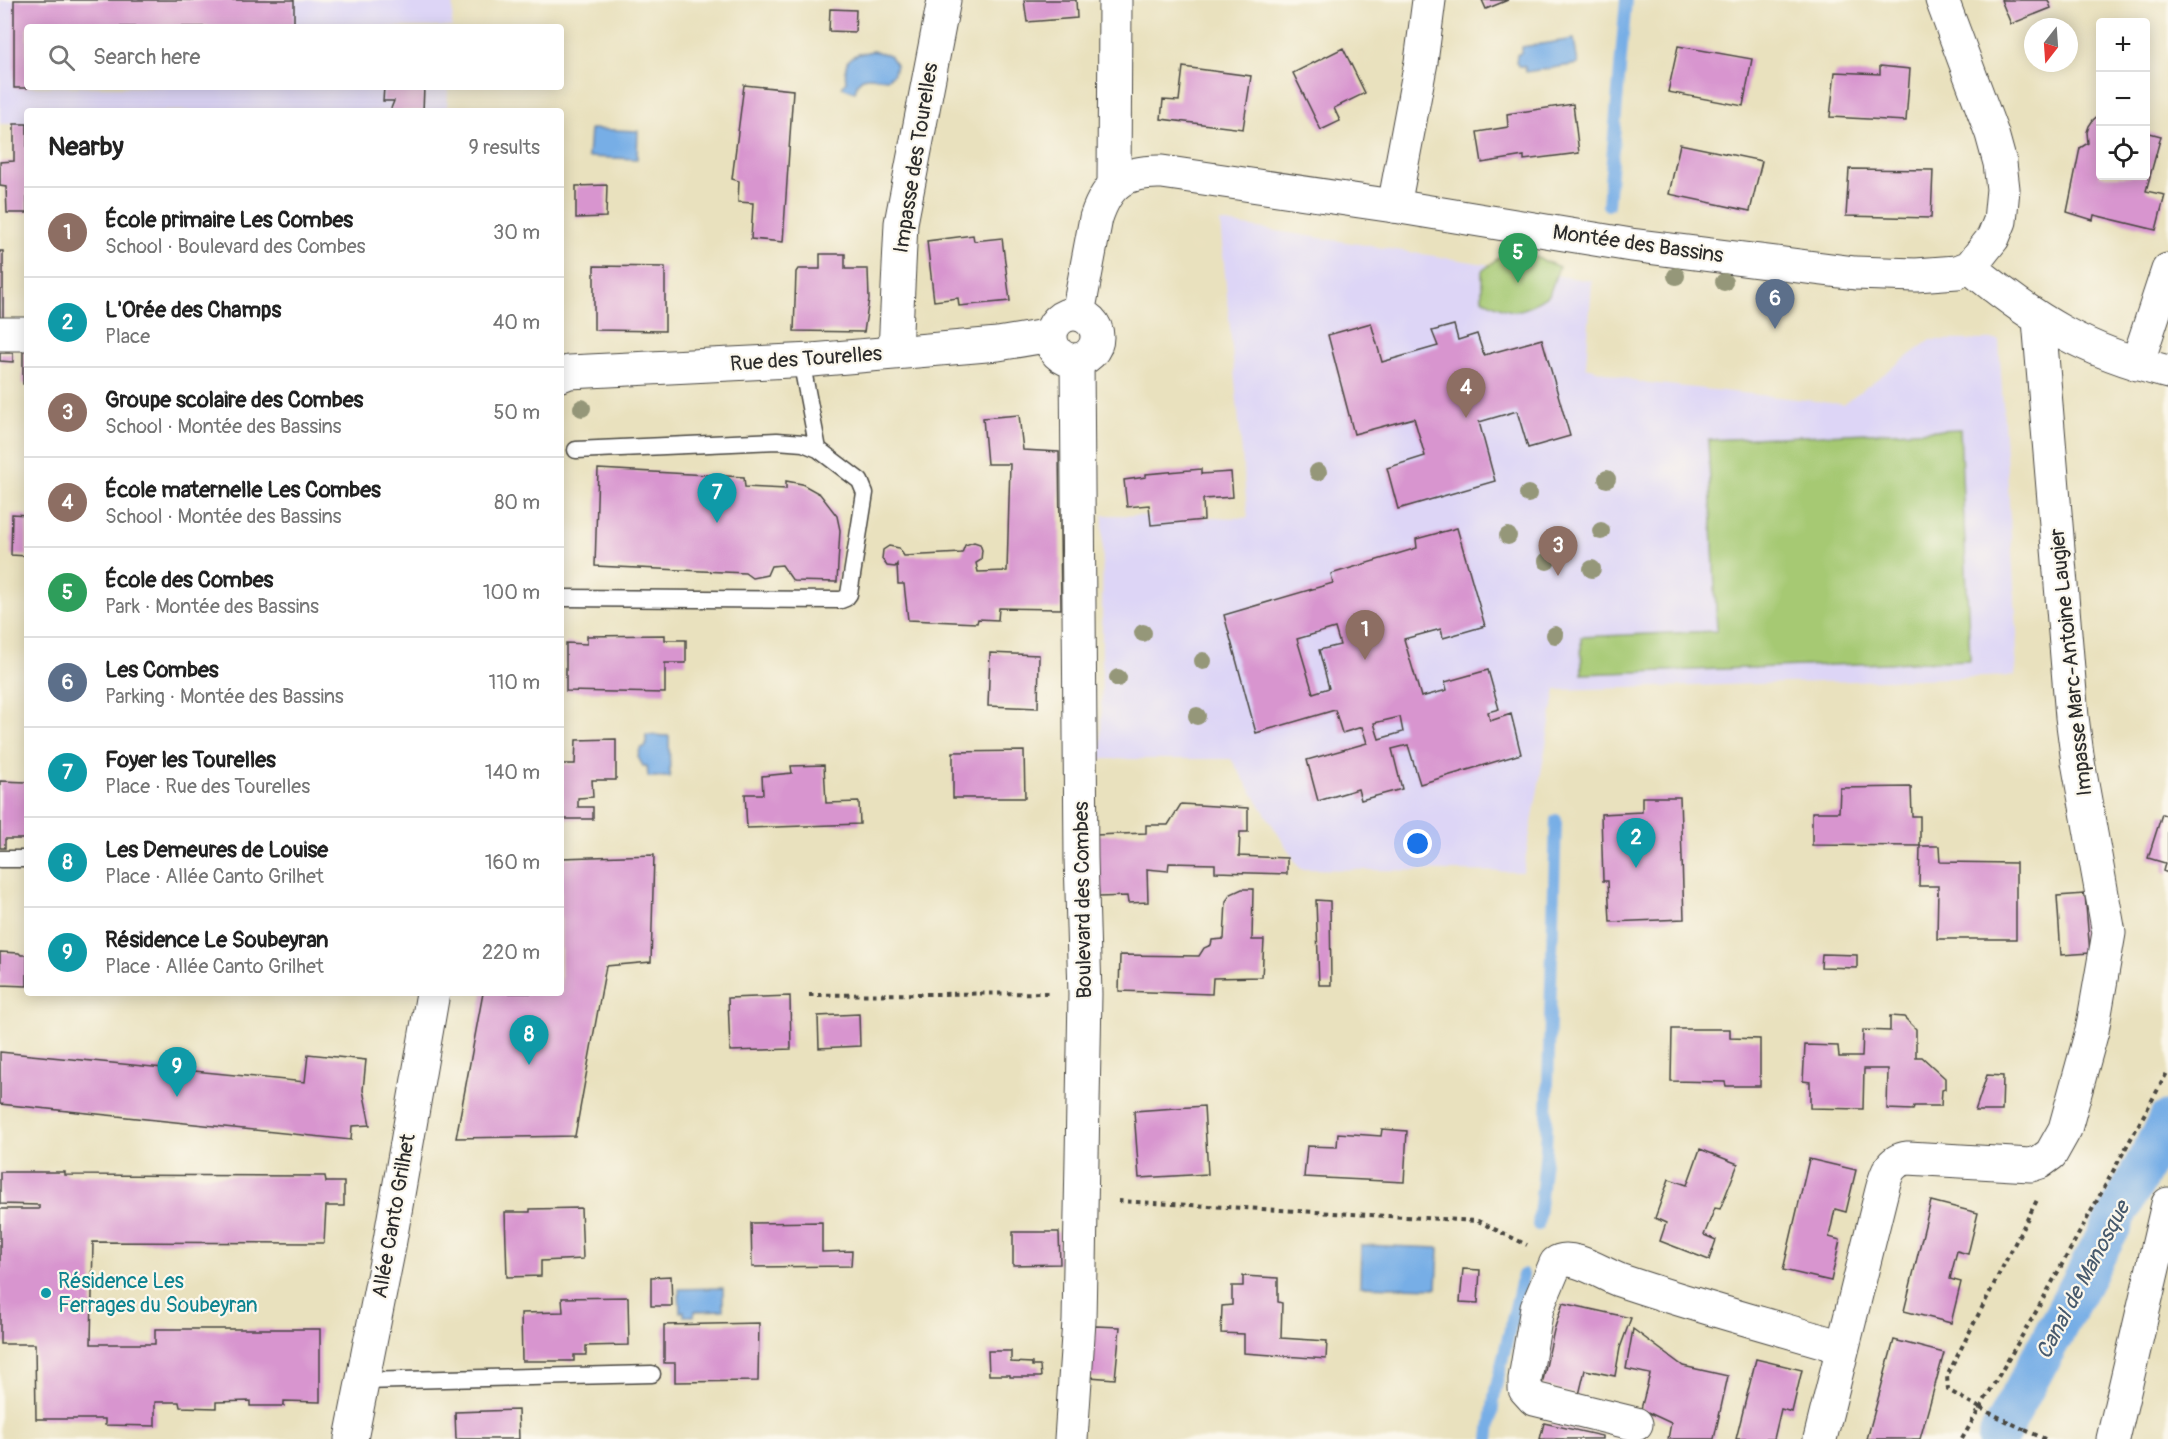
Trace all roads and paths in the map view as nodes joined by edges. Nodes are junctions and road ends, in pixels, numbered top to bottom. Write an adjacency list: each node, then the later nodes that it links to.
1 (944, 0): 14 (street, Impasse des Tourelles)
2 (1115, 0): 5 (street)
3 (1429, 0): 6 (street)
4 (1942, 0): 7 (street)
5 (1114, 185): 6 (street, Montée des Bassins); 9 (street)
6 (1394, 206): 7 (street, Montée des Bassins)
7 (1970, 267): 10 (street)
8 (2168, 270): 17 (street)
9 (1078, 314): 13 (street); 16 (street)
10 (2039, 320): 17 (street); 29 (street, Impasse Marc-Antoine Laugier)
11 (0, 334): 12 (street)
12 (24, 334)
13 (1051, 335): 14 (street, Rue des Tourelles); 16 (street)
14 (896, 352): 15 (street, Rue des Tourelles)
15 (801, 360): 19 (street, Rue des Tourelles); 20 (lane)
16 (1077, 360): 25 (street, Boulevard des Combes)
17 (2137, 364): 18 (street)
18 (2168, 372)
19 (564, 374)
20 (818, 449): 21 (lane); 22 (lane)
21 (576, 450)
22 (564, 598)
23 (0, 859): 24 (lane)
24 (24, 859)
25 (1085, 993): 26 (path); 30 (street, Boulevard des Combes)
26 (809, 995)
27 (432, 996): 35 (street, Allée Canto Grilhet)
28 (2168, 1071): 40 (path)
29 (2031, 1165): 33 (street); 41 (path, bridge)
30 (1083, 1199): 32 (path); 38 (street, Boulevard des Combes)
31 (2168, 1204): 42 (street)
32 (1556, 1263): 33 (street); 36 (street)
33 (1842, 1347): 39 (street)
34 (652, 1374): 35 (lane)
35 (362, 1381): 37 (street, Allée Canto Grilhet)
36 (1636, 1424)
37 (351, 1439)
38 (1071, 1439)
39 (1820, 1439)
40 (1962, 1439)
41 (2045, 1439)
42 (2113, 1439)

